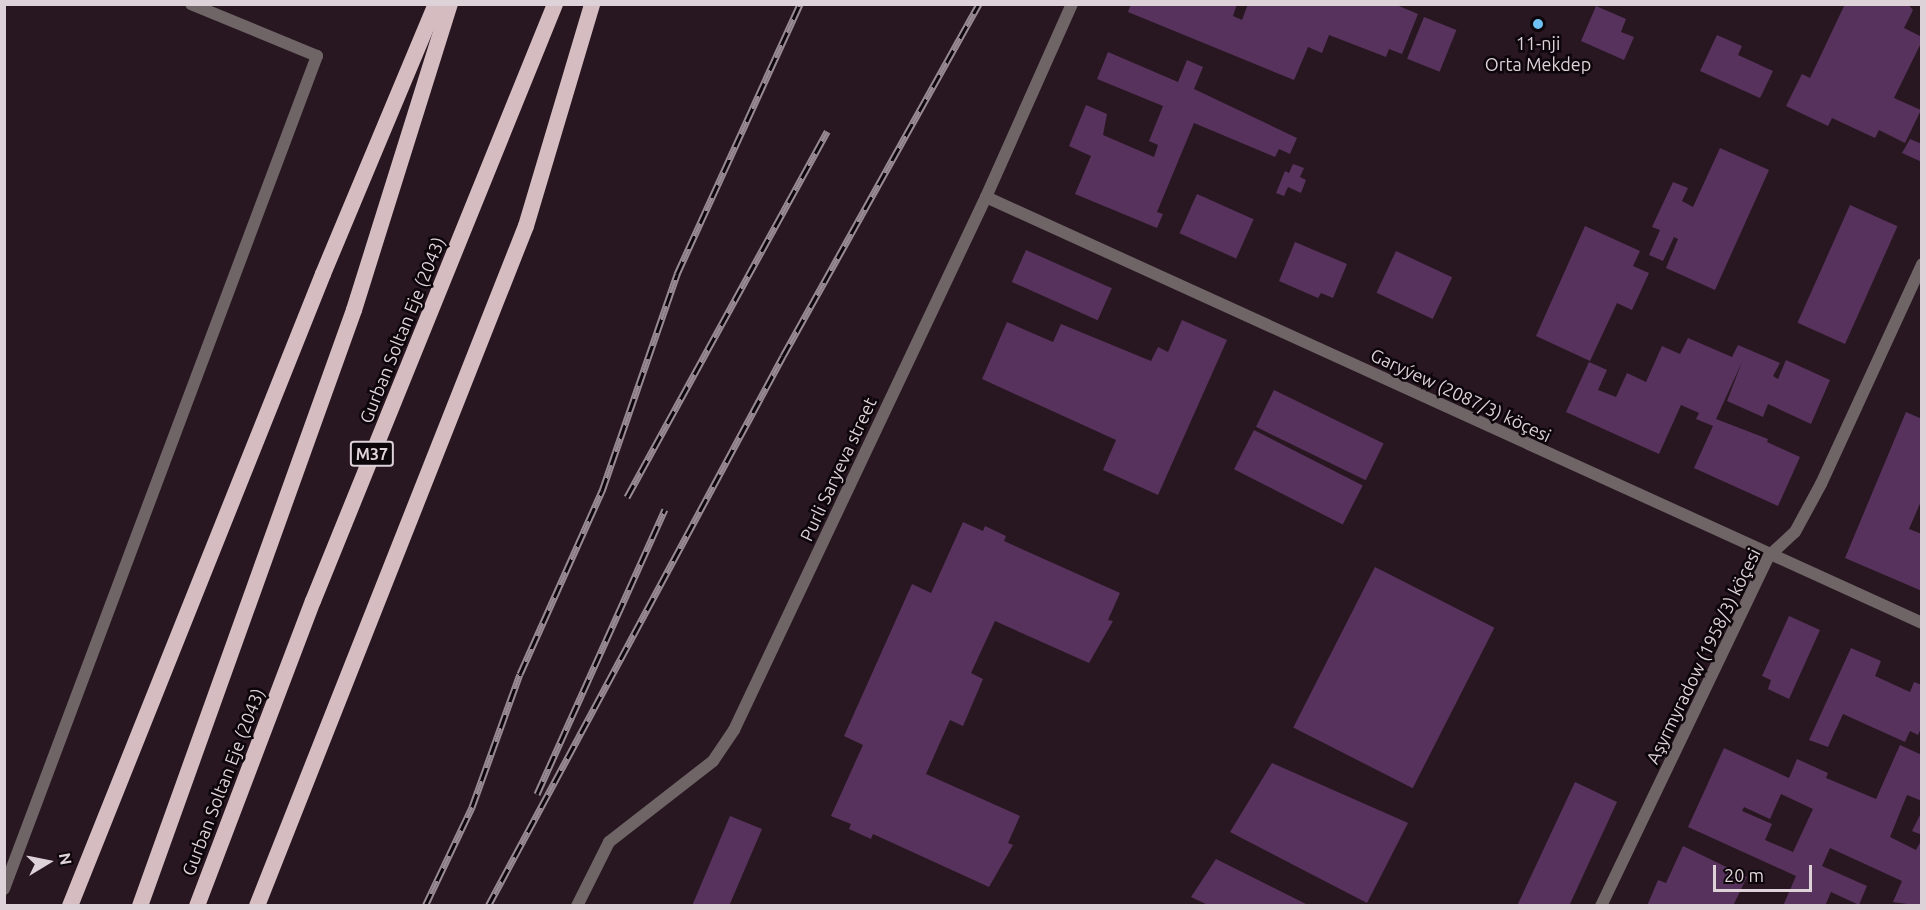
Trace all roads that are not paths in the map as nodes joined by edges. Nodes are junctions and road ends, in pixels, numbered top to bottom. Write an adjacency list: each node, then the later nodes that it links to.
1 (191, 4): 11 (street)
2 (436, 4): 12 (highway)
3 (450, 4): 13 (highway, Gurban Soltan Eje (2043))
4 (555, 4): 14 (highway, Gurban Soltan Eje (2043) / M37)
5 (592, 4): 15 (highway)
6 (1072, 4): 7 (street, Purli Saryeva street)
7 (986, 197): 9 (street, Garyýew (2087/3) köçesi); 16 (street, Purli Saryeva street)
8 (1922, 264): 9 (street, Aşyrmyradow (1958/3) köçesi)
9 (1769, 556): 10 (street, Garyýew (2087/3) köçesi); 17 (street, Aşyrmyradow (1958/3) köçesi)
10 (1922, 623)
11 (4, 889)
12 (70, 906)
13 (140, 906)
14 (197, 906)
15 (257, 906)
16 (577, 906)
17 (1601, 906)

